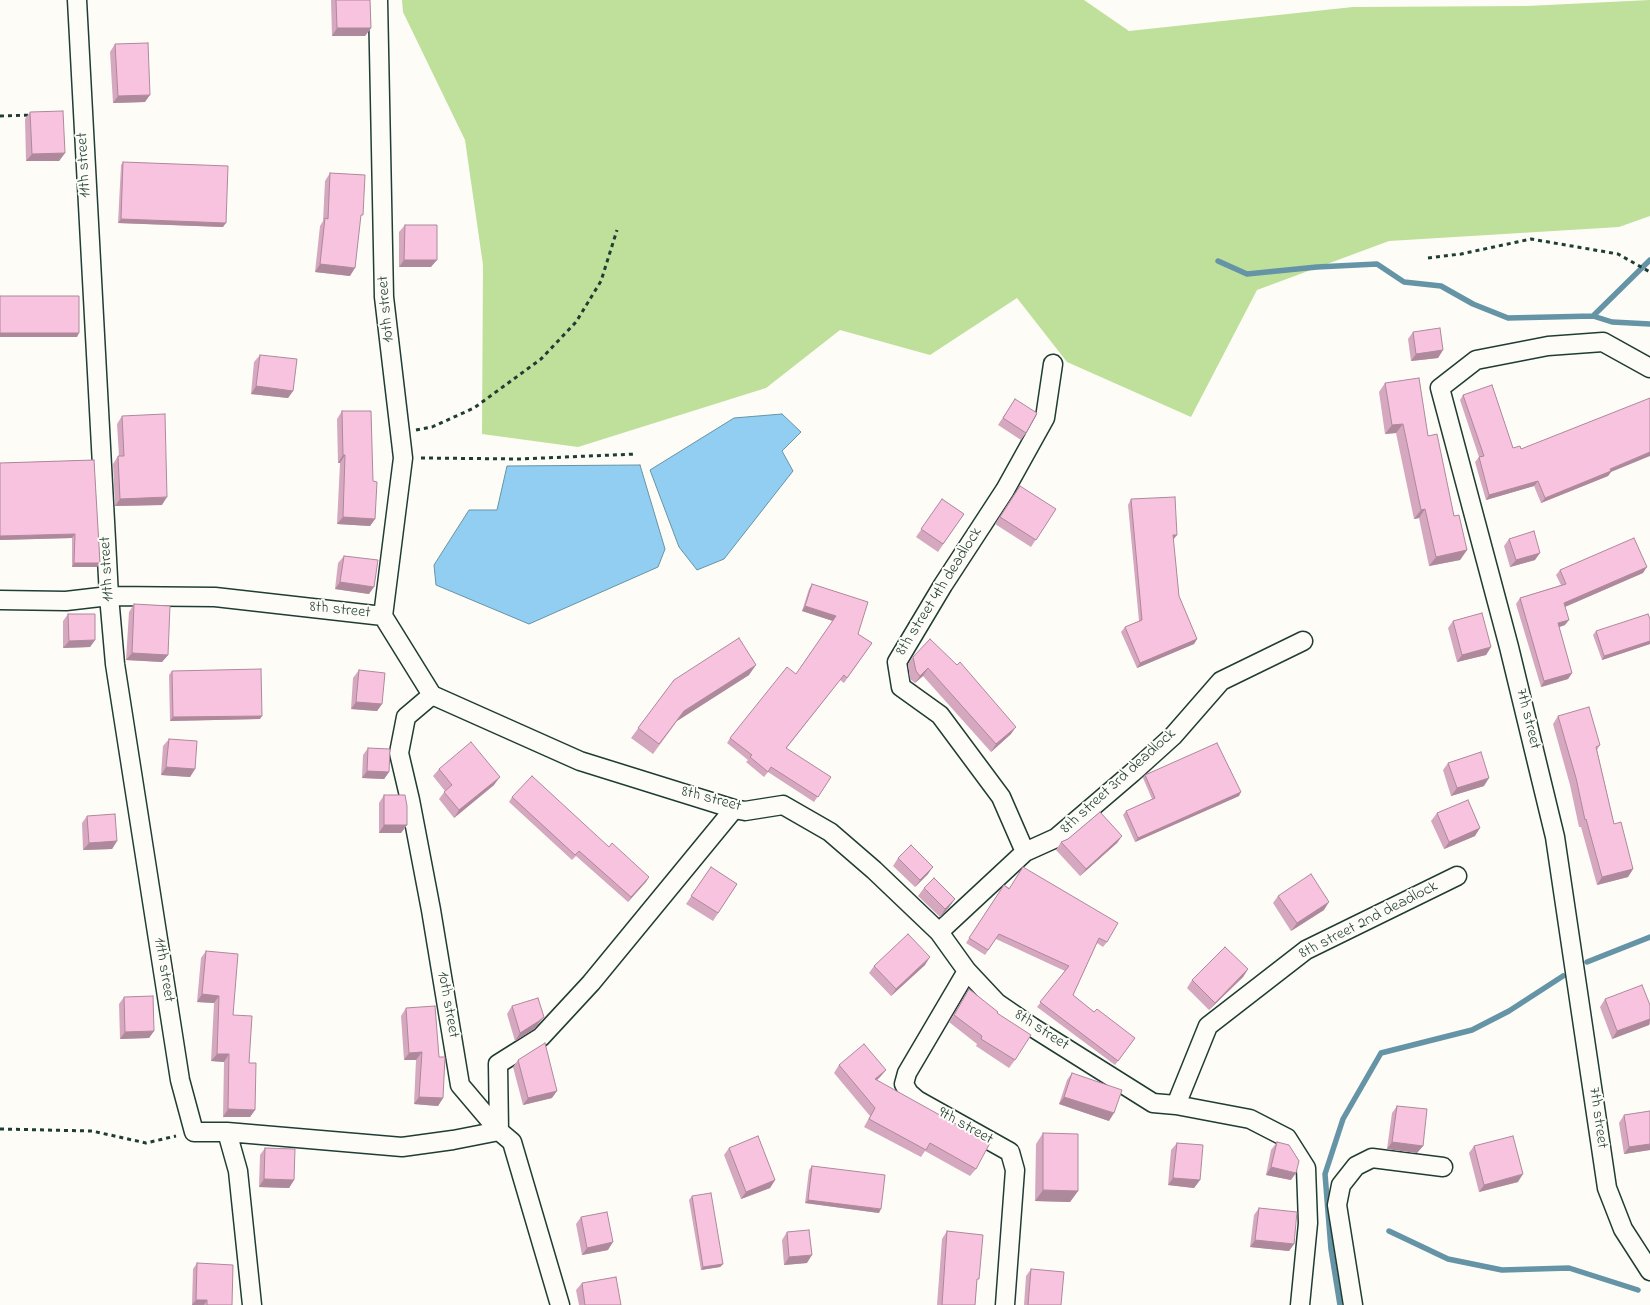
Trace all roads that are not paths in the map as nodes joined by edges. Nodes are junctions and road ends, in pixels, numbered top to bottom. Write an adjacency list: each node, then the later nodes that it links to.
1 (77, 0): 5 (street, 11th street)
2 (378, 0): 7 (street, 10th street)
3 (1053, 364): 11 (street, 8th street 4th deadlock)
4 (1650, 368): 19 (street, 7th street)
5 (109, 596): 6 (street, 8th street); 7 (street, 8th street); 17 (street, 11th street)
6 (0, 600)
7 (383, 616): 9 (street, 8th street)
8 (1303, 641): 11 (street, 8th street 3rd deadlock)
9 (432, 695): 10 (street, 8th street); 16 (street, 10th street)
10 (734, 809): 13 (street, 8th street); 16 (street)
11 (1025, 852): 13 (street, 8th street 3rd deadlock)
12 (1457, 876): 15 (street, 8th street 2nd deadlock)
13 (939, 932): 14 (street, 8th street)
14 (967, 972): 15 (street, 8th street); 22 (street, 9th street)
15 (1176, 1105): 23 (street, 8th street)
16 (499, 1131): 17 (street); 21 (street, 10th street)
17 (228, 1132): 20 (street)
18 (1443, 1167): 24 (street)
19 (1650, 1271)
20 (252, 1305)
21 (560, 1305)
22 (1005, 1305)
23 (1300, 1305)
24 (1353, 1305)

